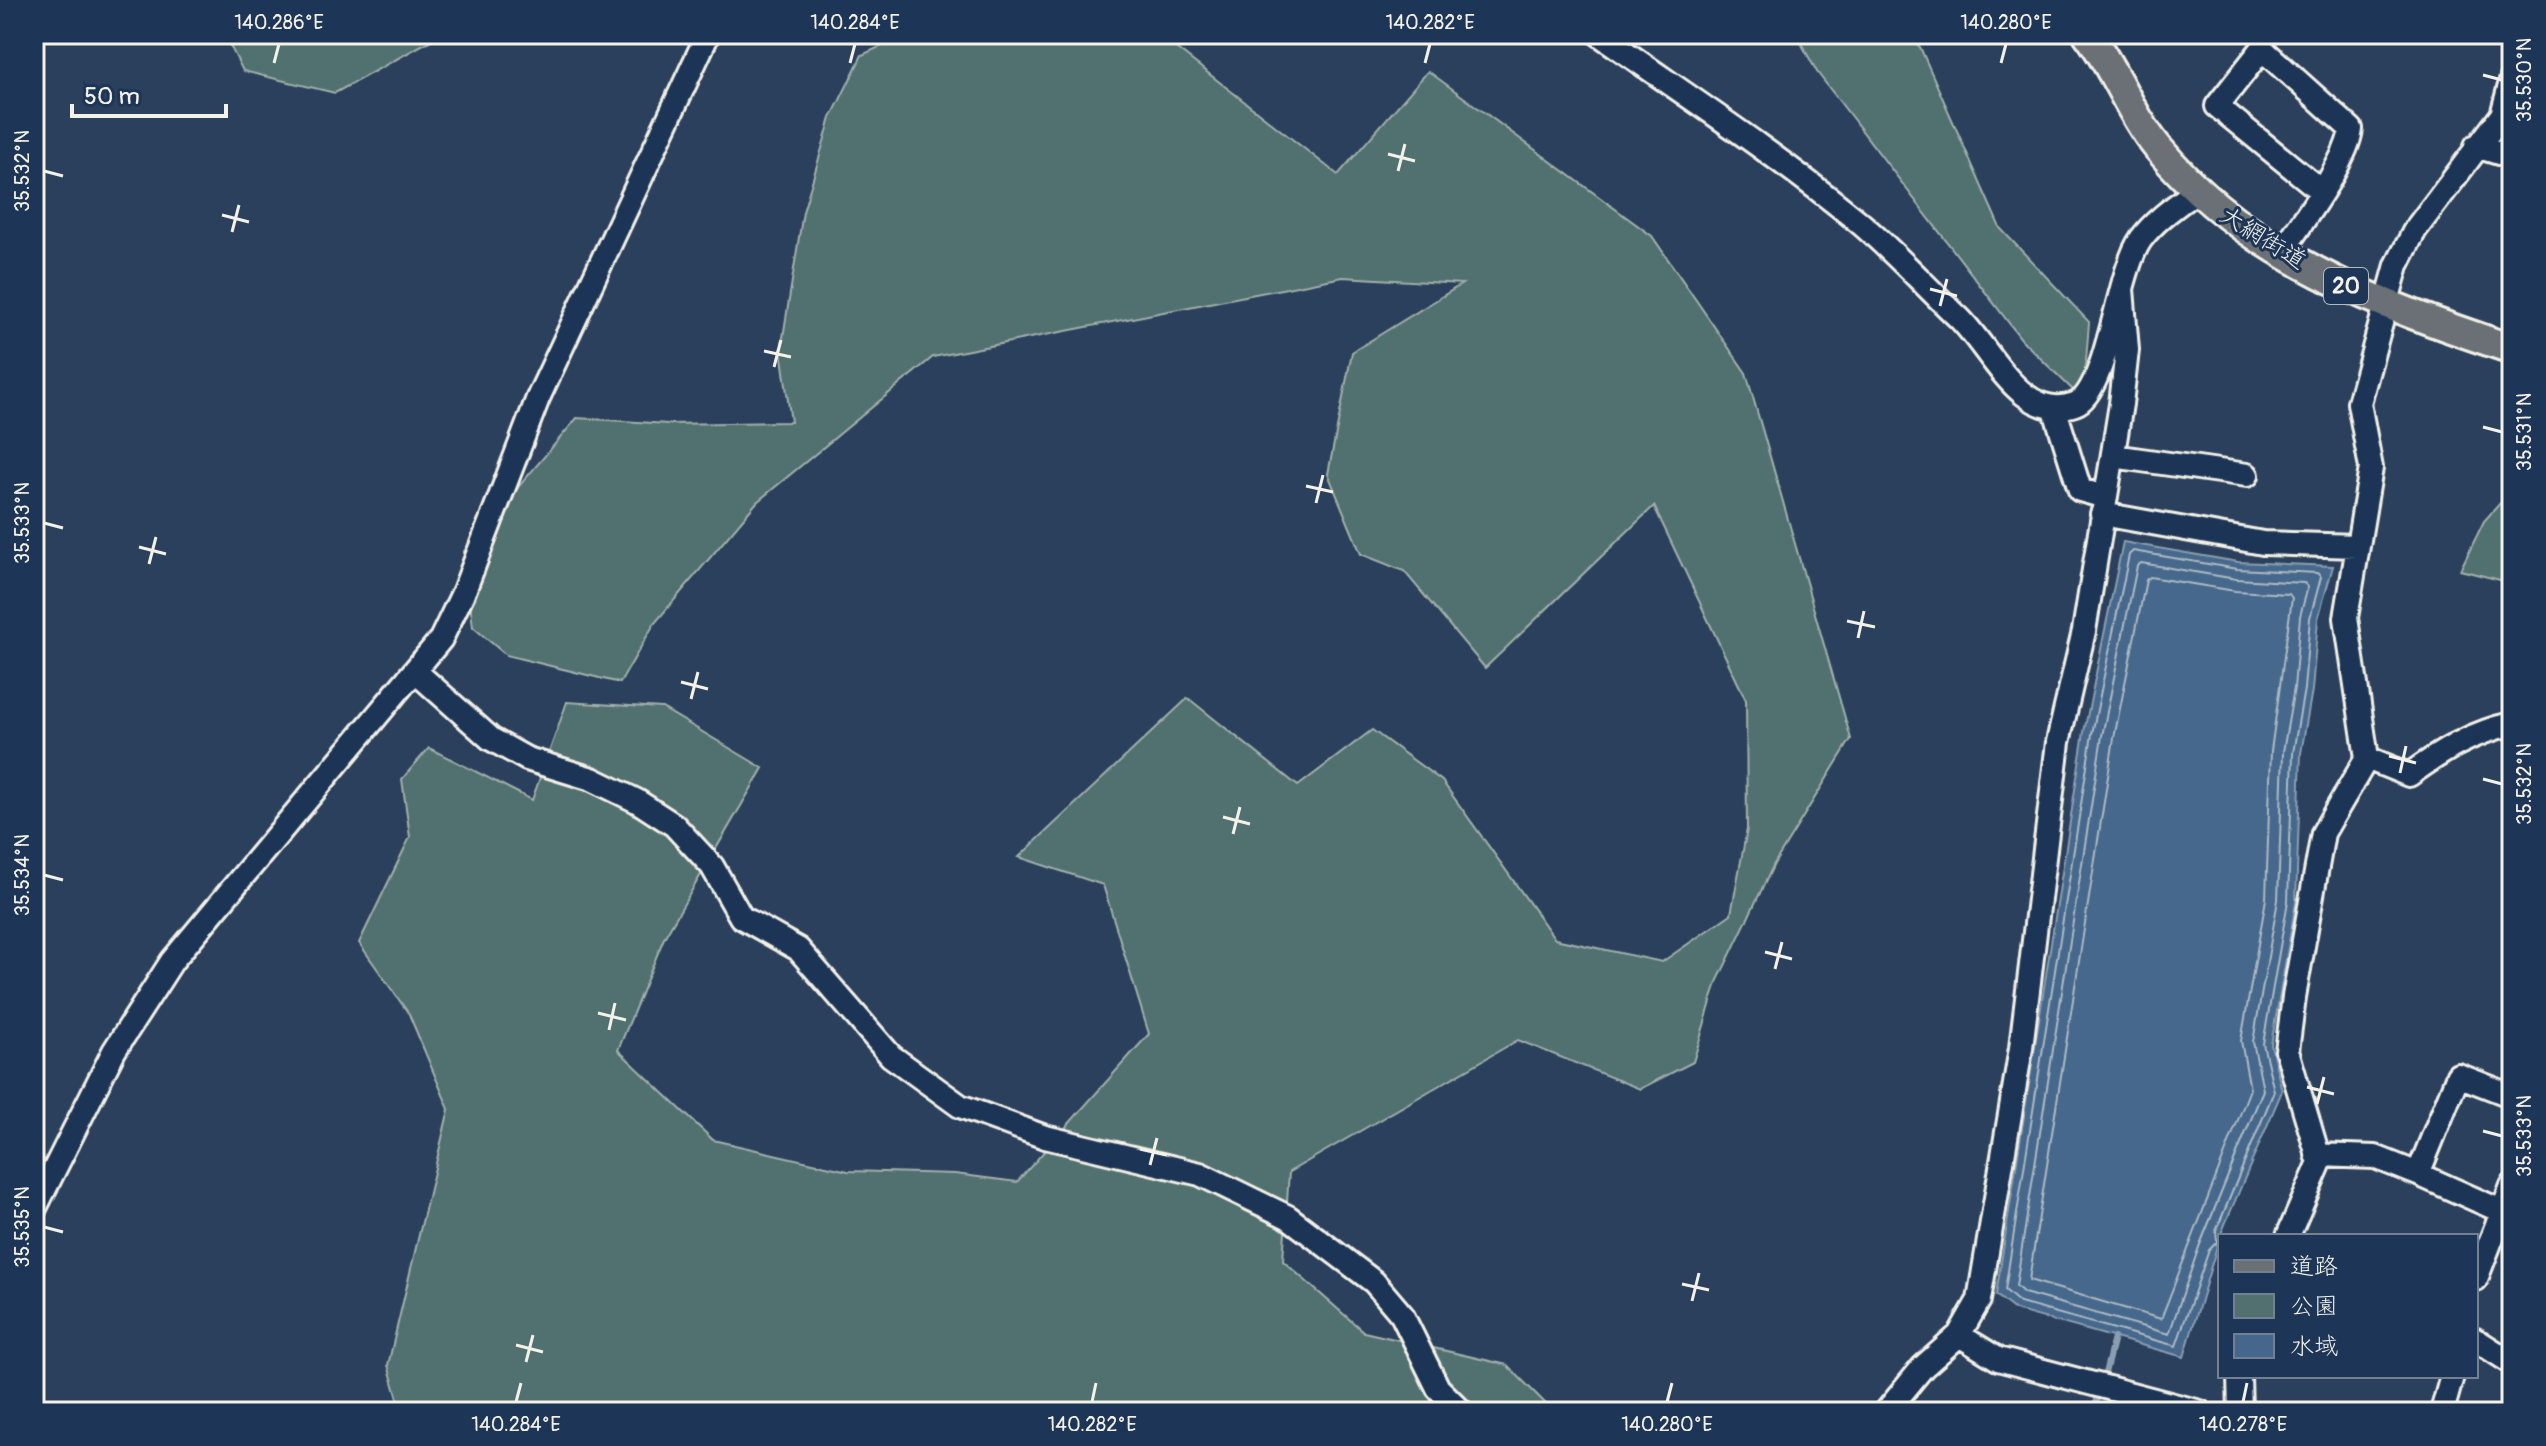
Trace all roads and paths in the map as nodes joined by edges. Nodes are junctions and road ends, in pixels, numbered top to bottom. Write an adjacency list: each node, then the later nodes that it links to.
1 (708, 34): 18 (street)
2 (1599, 34): 13 (street)
3 (2088, 34): 7 (main road, 大網街道 / 20)
4 (2512, 78): 5 (street)
5 (2476, 146): 6 (street); 11 (street)
6 (2512, 157)
7 (2196, 191): 9 (main road, 大網街道 / 20); 10 (street)
8 (2321, 191): 8 (street); 9 (street)
9 (2282, 252): 11 (main road, 大網街道 / 20)
10 (2122, 289): 13 (street); 14 (street)
11 (2389, 304): 12 (main road, 大網街道 / 20); 17 (street)
12 (2512, 349)
13 (2054, 407): 16 (street)
14 (2113, 456): 15 (street); 16 (street)
15 (2247, 475)
16 (2104, 505): 17 (street); 29 (street)
17 (2357, 546): 20 (street)
18 (416, 672): 25 (street); 34 (street)
19 (2512, 724): 20 (street)
20 (2367, 758): 22 (street)
21 (2512, 1096): 23 (street)
22 (2317, 1155): 23 (street); 27 (street)
23 (2418, 1174): 26 (street)
24 (2512, 1186): 26 (street)
25 (34, 1210)
26 (2501, 1211): 28 (street)
27 (2289, 1234)
28 (2478, 1274)
29 (1959, 1335): 35 (street); 36 (street)
30 (2478, 1341): 31 (street)
31 (2512, 1363)
32 (2239, 1378): 37 (street)
33 (2451, 1378): 38 (street)
34 (1462, 1412)
35 (1886, 1412)
36 (2200, 1412)
37 (2240, 1412)
38 (2442, 1412)

